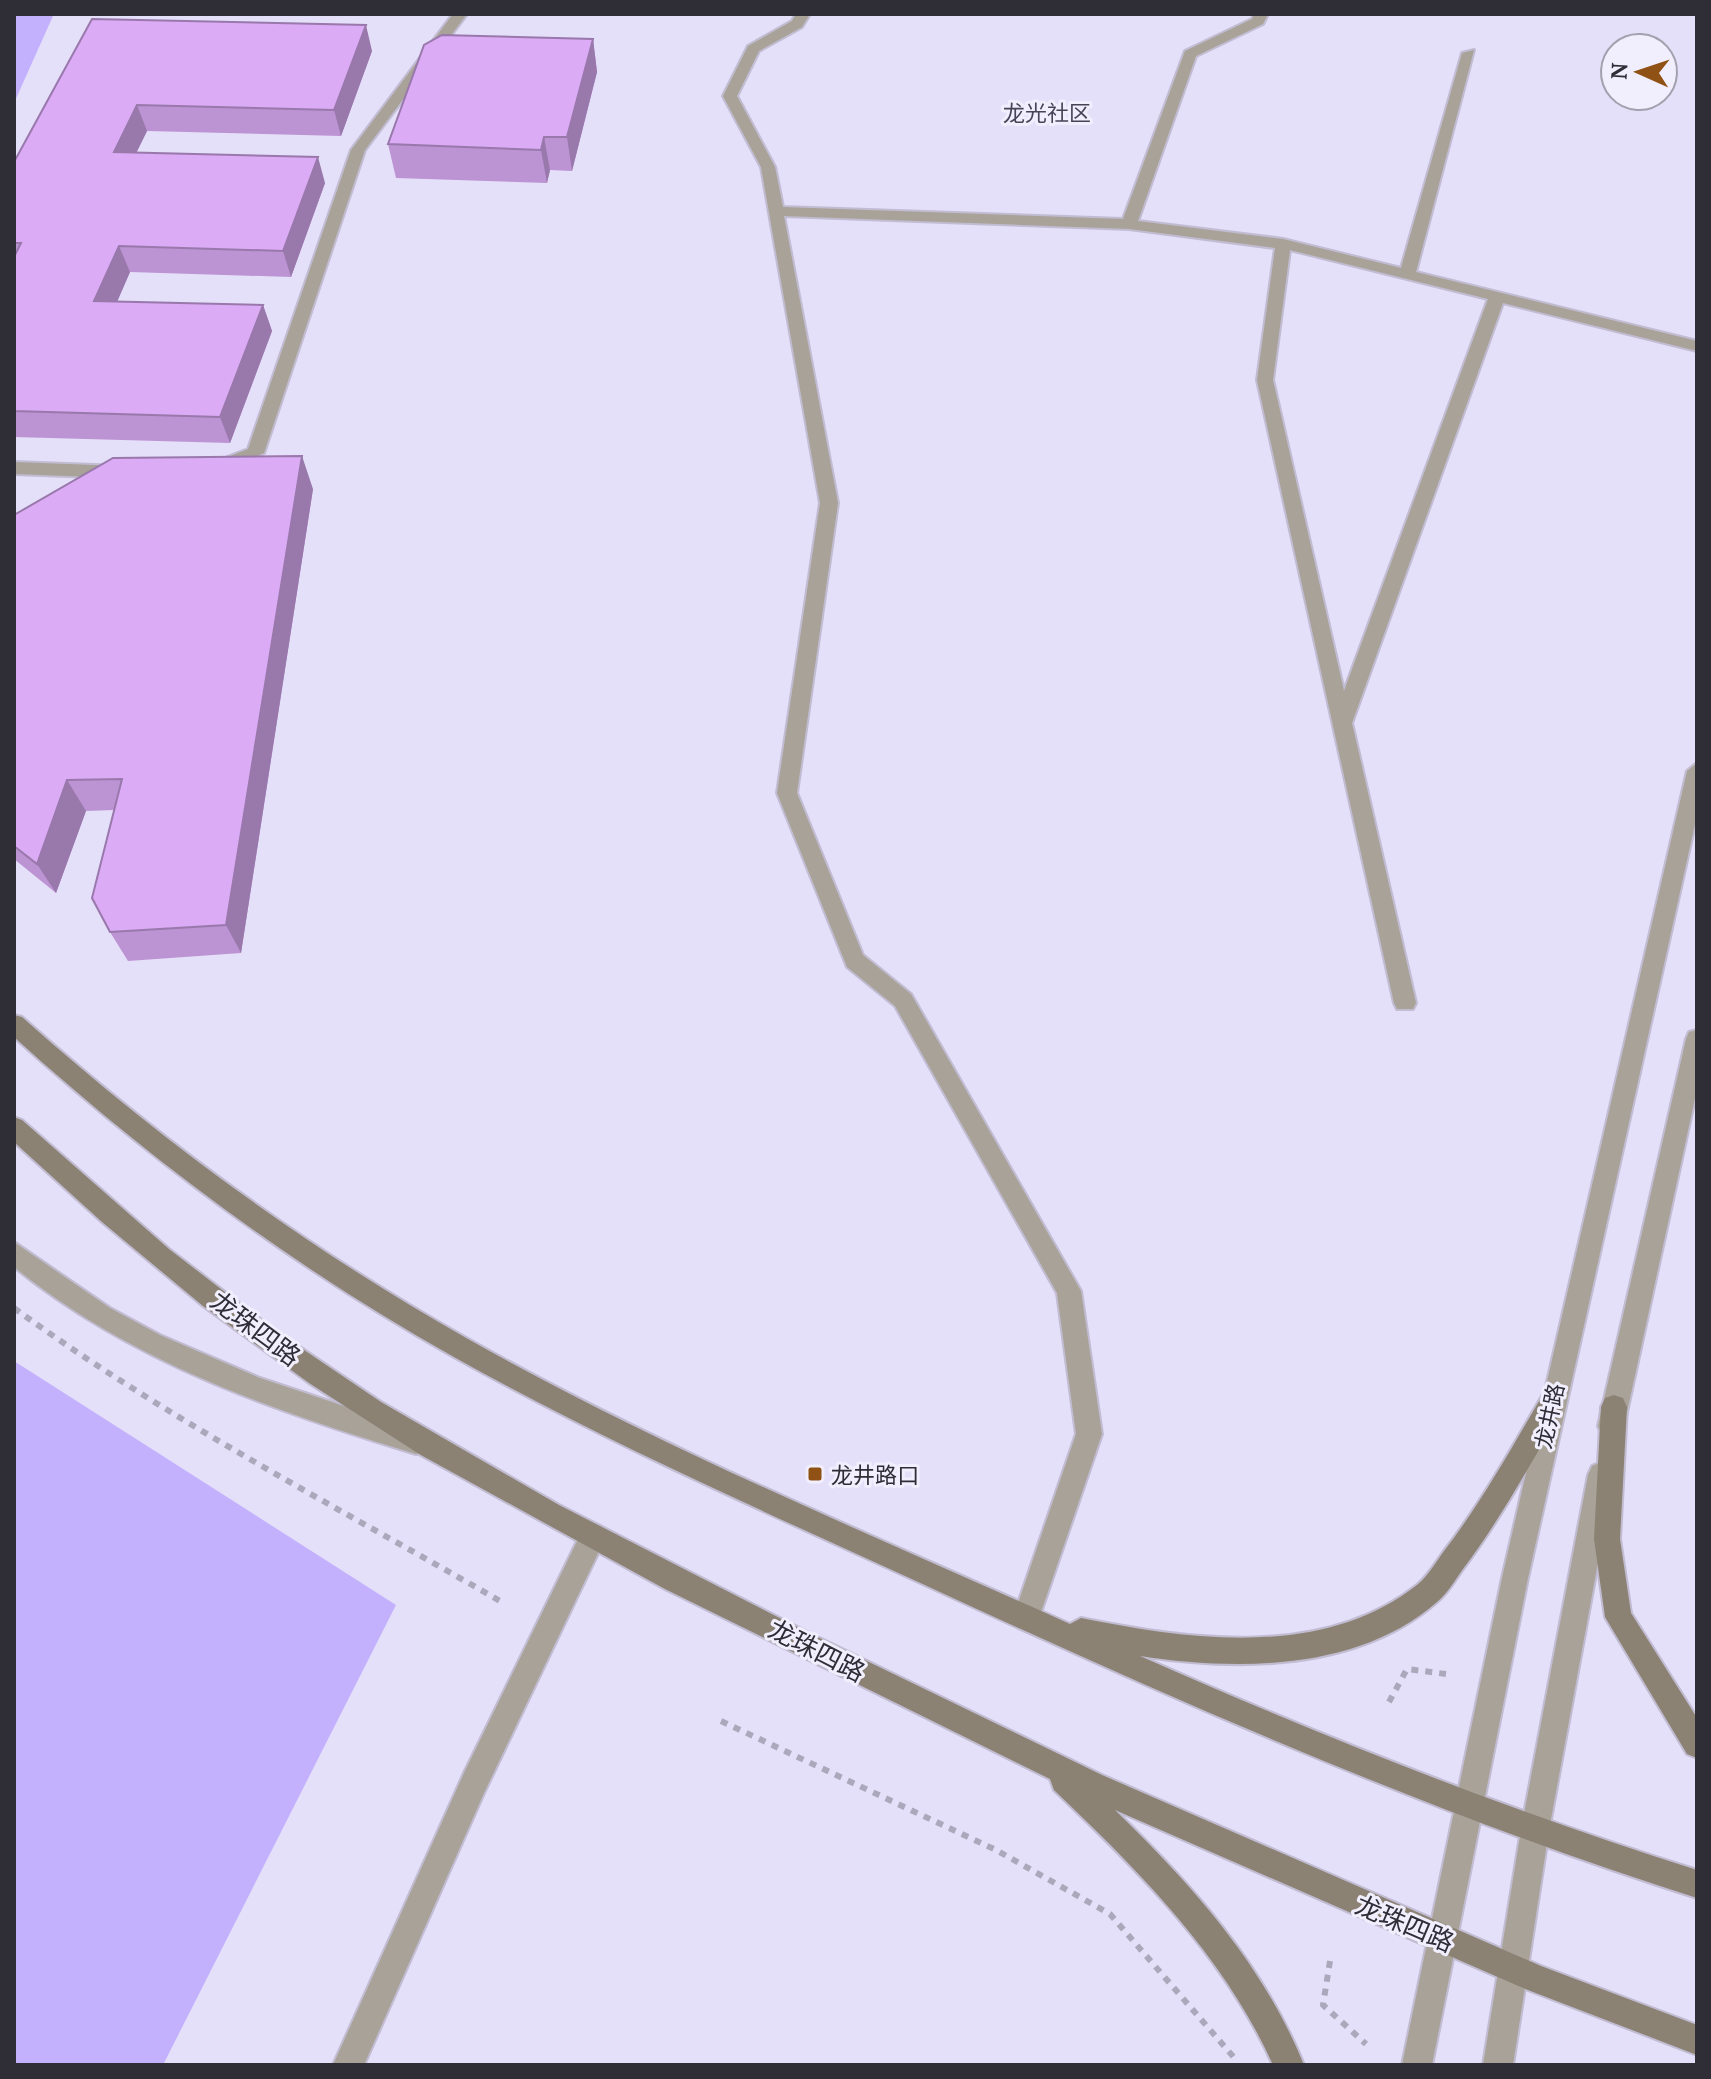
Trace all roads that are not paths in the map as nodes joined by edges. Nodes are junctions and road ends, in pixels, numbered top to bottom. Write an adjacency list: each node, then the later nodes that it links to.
1 (460, 14): 13 (street)
2 (803, 14): 5 (street)
3 (1261, 14): 6 (street)
4 (1469, 53): 8 (street)
5 (776, 211): 6 (street); 25 (street)
6 (1129, 224): 7 (street)
7 (1283, 244): 8 (street); 14 (street)
8 (1407, 275): 9 (street)
9 (1497, 297): 10 (street); 14 (street)
10 (1697, 346)
11 (14, 468): 12 (street)
12 (137, 472)
13 (198, 474)
14 (1342, 725): 16 (street)
15 (1697, 771): 21 (street, 龙井路)
16 (1405, 1003)
17 (14, 1024): 25 (main road)
18 (1697, 1039): 22 (street)
19 (14, 1127): 23 (main road, 龙珠四路)
20 (14, 1253): 23 (street)
21 (1551, 1405): 25 (main road); 28 (street, 龙井路)
22 (1614, 1407): 26 (main road); 29 (street)
23 (429, 1446): 24 (main road, 龙珠四路)
24 (593, 1536): 27 (main road, 龙珠四路); 34 (street)
25 (1026, 1618): 28 (main road)
26 (1697, 1744)
27 (1048, 1766): 31 (main road, 龙珠四路); 35 (main road)
28 (1467, 1805): 29 (main road); 31 (street, 龙井路)
29 (1535, 1830): 30 (main road); 32 (street)
30 (1697, 1884)
31 (1441, 1938): 32 (main road, 龙珠四路); 36 (street, 龙井路)
32 (1513, 1970): 33 (main road, 龙珠四路); 37 (street)
33 (1697, 2040)
34 (348, 2065)
35 (1289, 2065)
36 (1417, 2065)
37 (1498, 2065)

